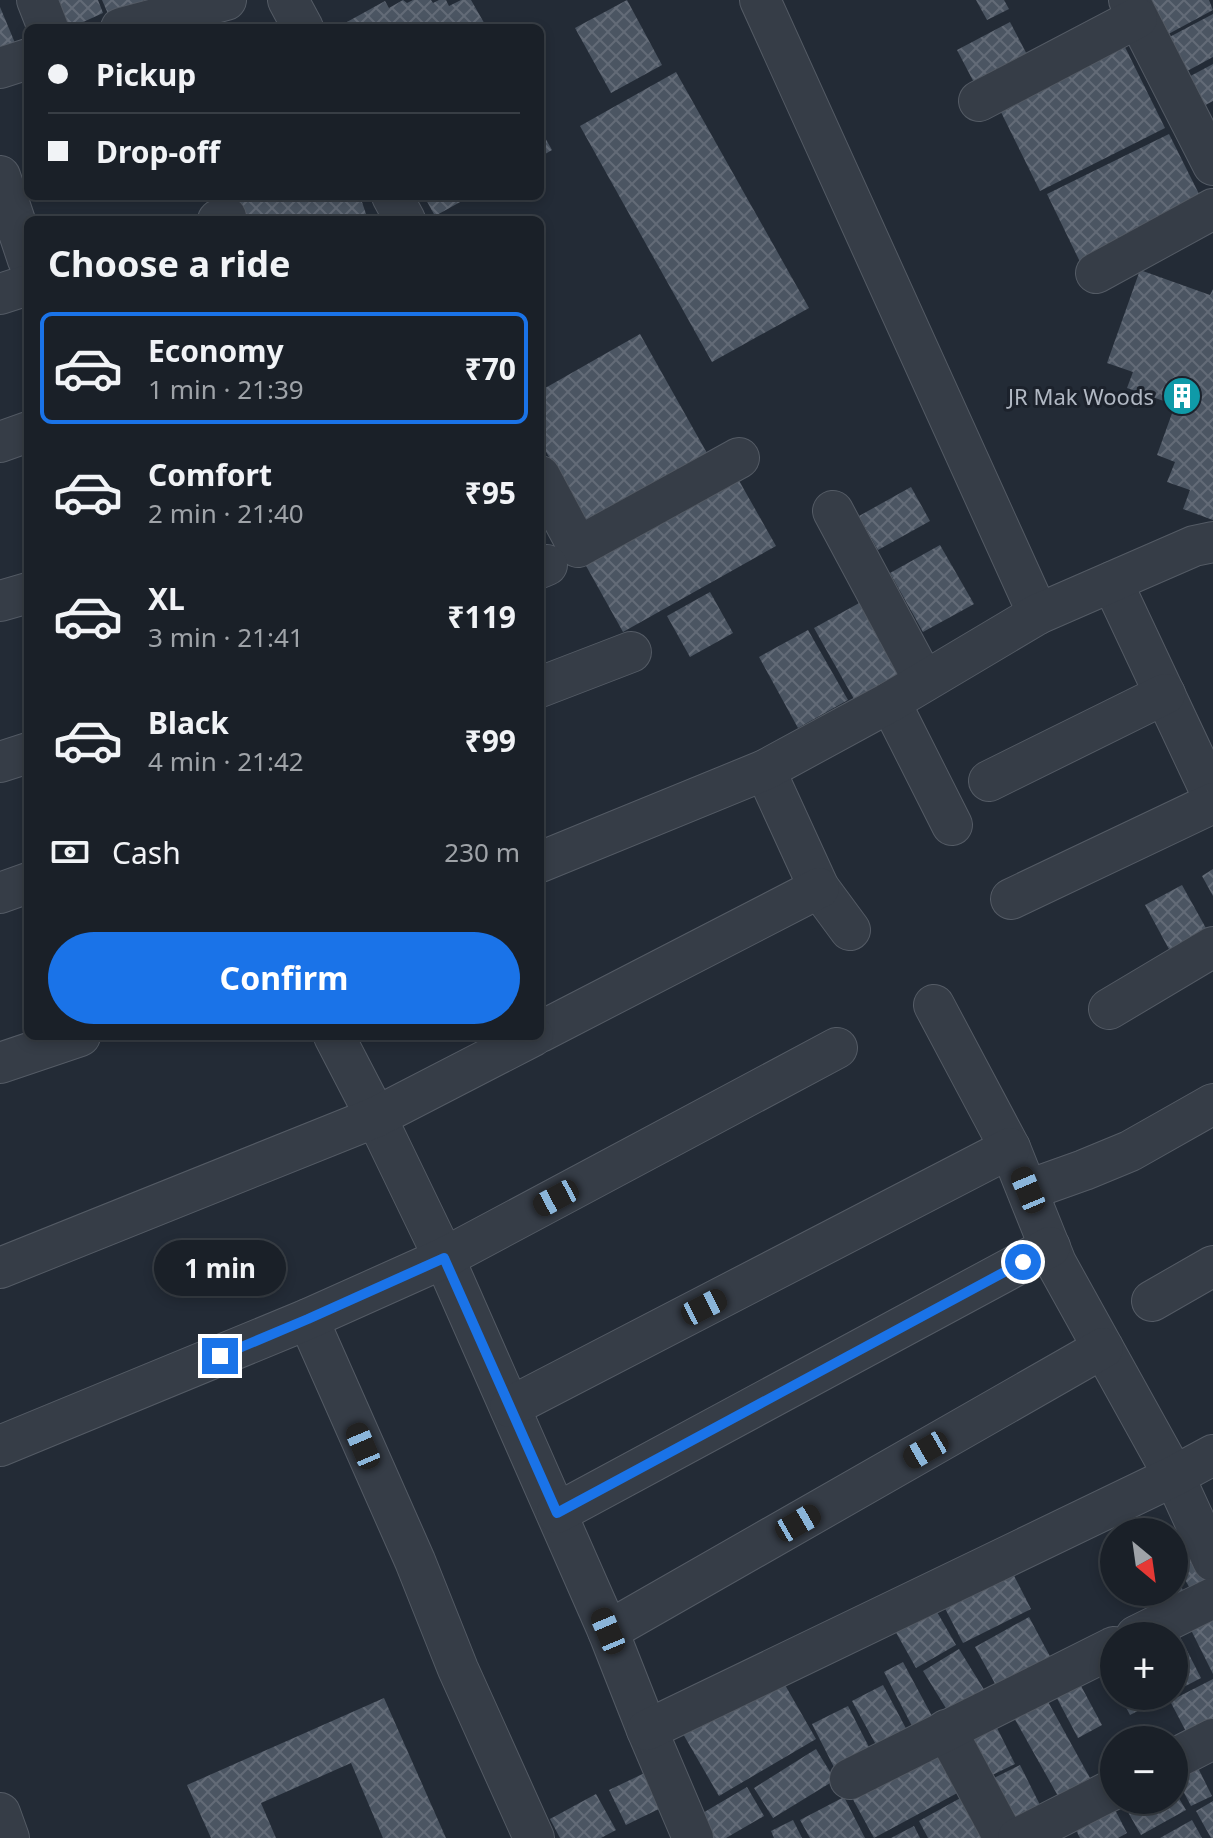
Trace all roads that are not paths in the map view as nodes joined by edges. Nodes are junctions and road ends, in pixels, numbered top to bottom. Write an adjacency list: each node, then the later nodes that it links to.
1 (37, 0): 6 (street)
2 (226, 0): 7 (street)
3 (288, 0): 8 (street)
4 (760, 0): 28 (street)
5 (1133, 9): 11 (street); 12 (street)
6 (46, 24)
7 (136, 24)
8 (301, 24)
9 (24, 60): 10 (street)
10 (0, 68)
11 (979, 101)
12 (1213, 165)
13 (0, 176): 15 (street)
14 (1213, 209): 16 (street)
15 (24, 248)
16 (1096, 273)
17 (24, 286): 18 (street)
18 (0, 294)
19 (24, 433): 20 (street)
20 (0, 442)
21 (739, 458): 22 (street)
22 (544, 483)
23 (833, 511): 30 (street)
24 (1213, 542): 25 (street)
25 (1112, 582): 28 (street); 32 (street)
26 (24, 594): 27 (street)
27 (0, 601)
28 (1038, 614): 30 (street)
29 (631, 652): 31 (street)
30 (924, 681): 33 (street)
31 (544, 685)
32 (1165, 694): 37 (street); 38 (street)
33 (890, 702): 36 (street); 39 (street)
34 (24, 754): 35 (street)
35 (0, 762)
36 (765, 770): 40 (street); 42 (street)
37 (989, 781)
38 (1213, 800): 44 (street)
39 (952, 825)
40 (544, 860)
41 (24, 884): 43 (street)
42 (819, 888): 45 (street); 49 (street)
43 (0, 893)
44 (1011, 899)
45 (850, 930)
46 (1213, 947): 48 (street)
47 (934, 1005): 57 (street)
48 (1109, 1009)
49 (544, 1030)
50 (68, 1040): 54 (street)
51 (336, 1040): 56 (street)
52 (525, 1040): 56 (street)
53 (837, 1048): 60 (street)
54 (0, 1063)
55 (1213, 1104): 58 (street)
56 (376, 1117): 60 (street); 62 (street)
57 (1010, 1148): 58 (street); 66 (street)
58 (1028, 1190): 59 (street)
59 (1050, 1247): 65 (street); 70 (street)
60 (444, 1258): 64 (street); 66 (street)
61 (1213, 1266): 63 (street)
62 (0, 1268)
63 (1152, 1301)
64 (308, 1319): 67 (street); 84 (street)
65 (1103, 1348): 69 (street); 74 (street)
66 (510, 1407): 70 (street)
67 (0, 1446)
68 (1213, 1455): 69 (street)
69 (1174, 1476): 71 (street); 76 (street)
70 (557, 1513): 74 (street)
71 (1213, 1561)
72 (1213, 1598): 73 (street)
73 (1164, 1622)
74 (608, 1631): 76 (street)
75 (1100, 1654): 77 (street)
76 (647, 1730): 85 (street)
77 (946, 1730): 80 (street); 86 (street)
78 (1213, 1739): 79 (street)
79 (1188, 1752)
80 (850, 1779)
81 (1100, 1796): 87 (street)
82 (0, 1813): 83 (street)
83 (9, 1838)
84 (534, 1838)
85 (693, 1838)
86 (1004, 1838)
87 (1018, 1838)

